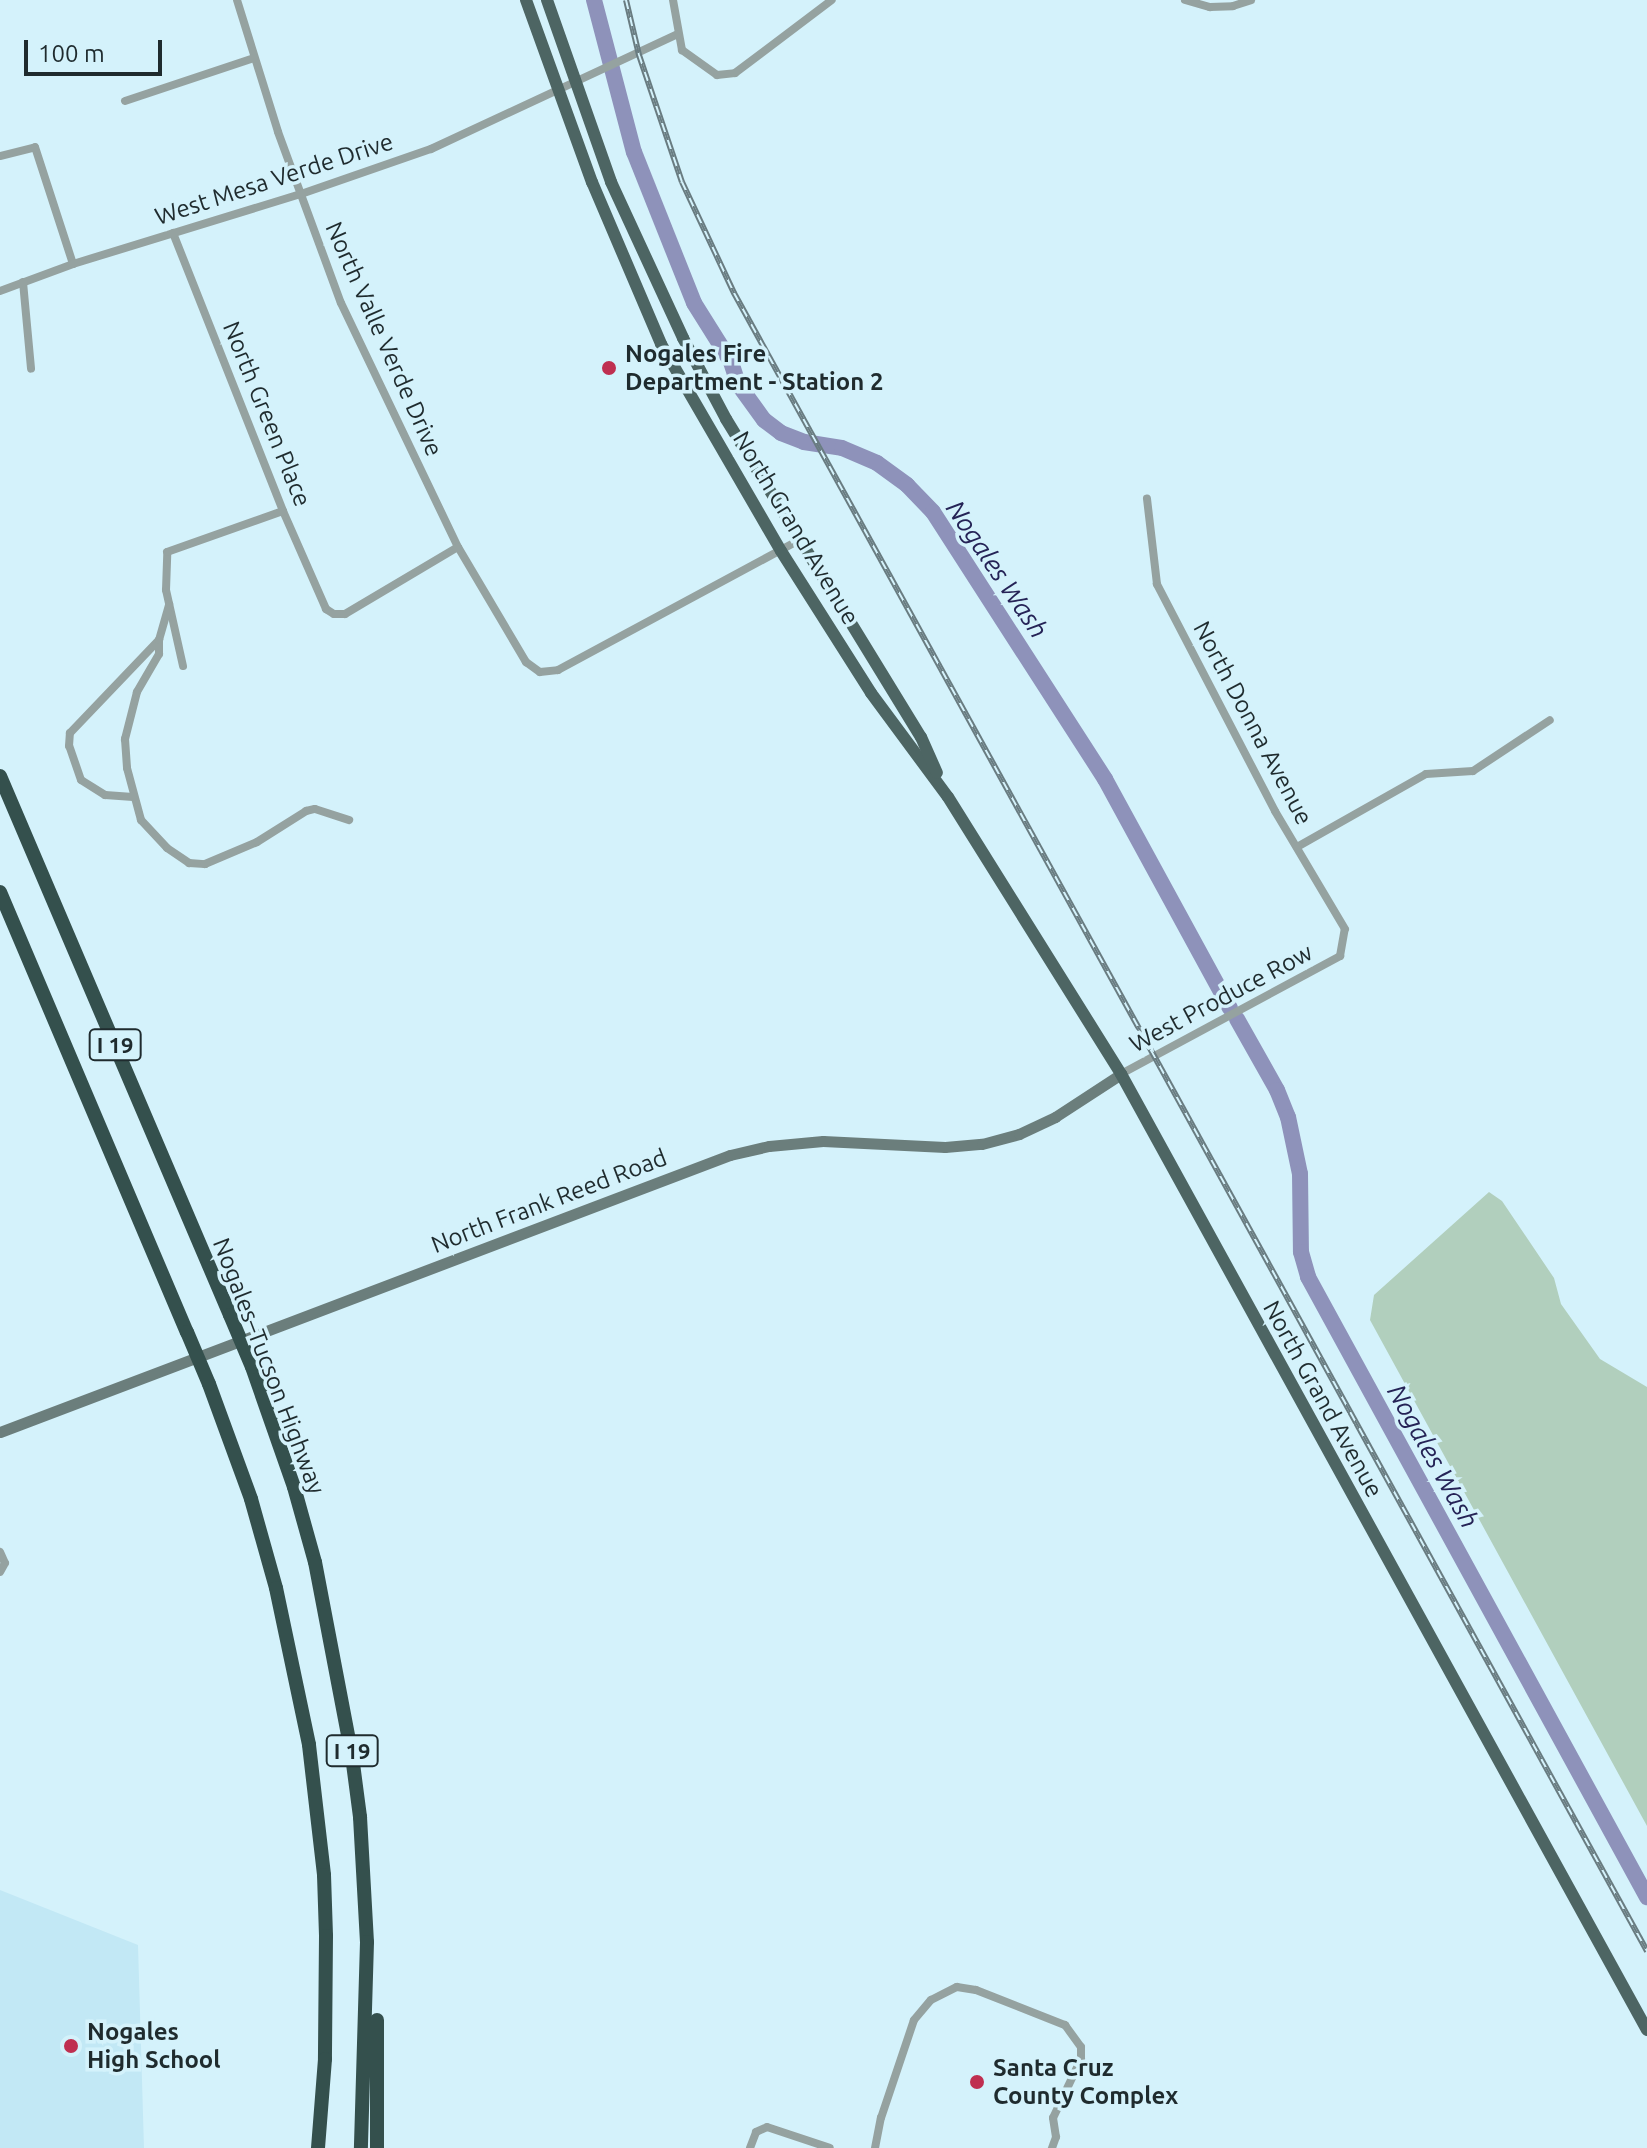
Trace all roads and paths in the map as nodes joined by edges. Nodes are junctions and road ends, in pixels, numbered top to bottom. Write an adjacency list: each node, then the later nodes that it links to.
1 (237, 0): 9 (street, North Valle Verde Drive)
2 (526, 0): 11 (main road, North Grand Avenue)
3 (547, 0): 10 (main road, North Grand Avenue)
4 (673, 0): 8 (street)
5 (832, 0): 8 (street)
6 (1185, 0): 7 (street)
7 (1251, 0)
8 (678, 34): 10 (street, West Mesa Verde Drive)
9 (254, 58): 12 (street); 14 (street, North Valle Verde Drive)
10 (576, 84): 11 (street, West Mesa Verde Drive); 22 (main road, North Grand Avenue)
11 (557, 92): 14 (street, West Mesa Verde Drive); 24 (main road, North Grand Avenue)
12 (125, 101)
13 (0, 156): 16 (street)
14 (301, 194): 15 (street, West Mesa Verde Drive); 23 (street, North Valle Verde Drive)
15 (173, 233): 16 (street, West Mesa Verde Drive); 21 (street, North Green Place)
16 (73, 264): 17 (street, West Mesa Verde Drive)
17 (23, 282): 18 (street, West Mesa Verde Drive); 19 (street)
18 (0, 291)
19 (31, 369)
20 (1147, 499): 33 (street, North Donna Avenue)
21 (283, 511): 23 (street, North Green Place); 25 (street)
22 (799, 540): 24 (street); 31 (main road, North Grand Avenue)
23 (458, 547): 24 (street, North Valle Verde Drive)
24 (781, 551): 31 (main road, North Grand Avenue)
25 (169, 604): 26 (street); 27 (street)
26 (159, 640): 30 (street); 30 (street)
27 (183, 666)
28 (1550, 720): 33 (street)
29 (0, 776): 40 (highway, Nogales–Tucson Highway / I 19, bridge)
30 (133, 797): 32 (street)
31 (948, 797): 36 (main road, North Grand Avenue)
32 (349, 820)
33 (1297, 847): 35 (street, North Donna Avenue)
34 (0, 892): 42 (highway, I 19, bridge)
35 (1340, 956): 36 (street, West Produce Row)
36 (1121, 1074): 37 (street, North Frank Reed Road); 41 (main road, North Grand Avenue)
37 (0, 1432)
38 (0, 1552): 39 (street)
39 (0, 1572)
40 (334, 1647): 45 (highway, Nogales–Tucson Highway / I 19); 46 (highway)
41 (1647, 2030)
42 (325, 2059): 43 (highway); 44 (highway, I 19)
43 (310, 2148)
44 (318, 2148)
45 (361, 2148)
46 (377, 2148)
47 (750, 2148): 48 (street)
48 (830, 2148)
49 (875, 2148): 50 (street)
50 (1052, 2148)

